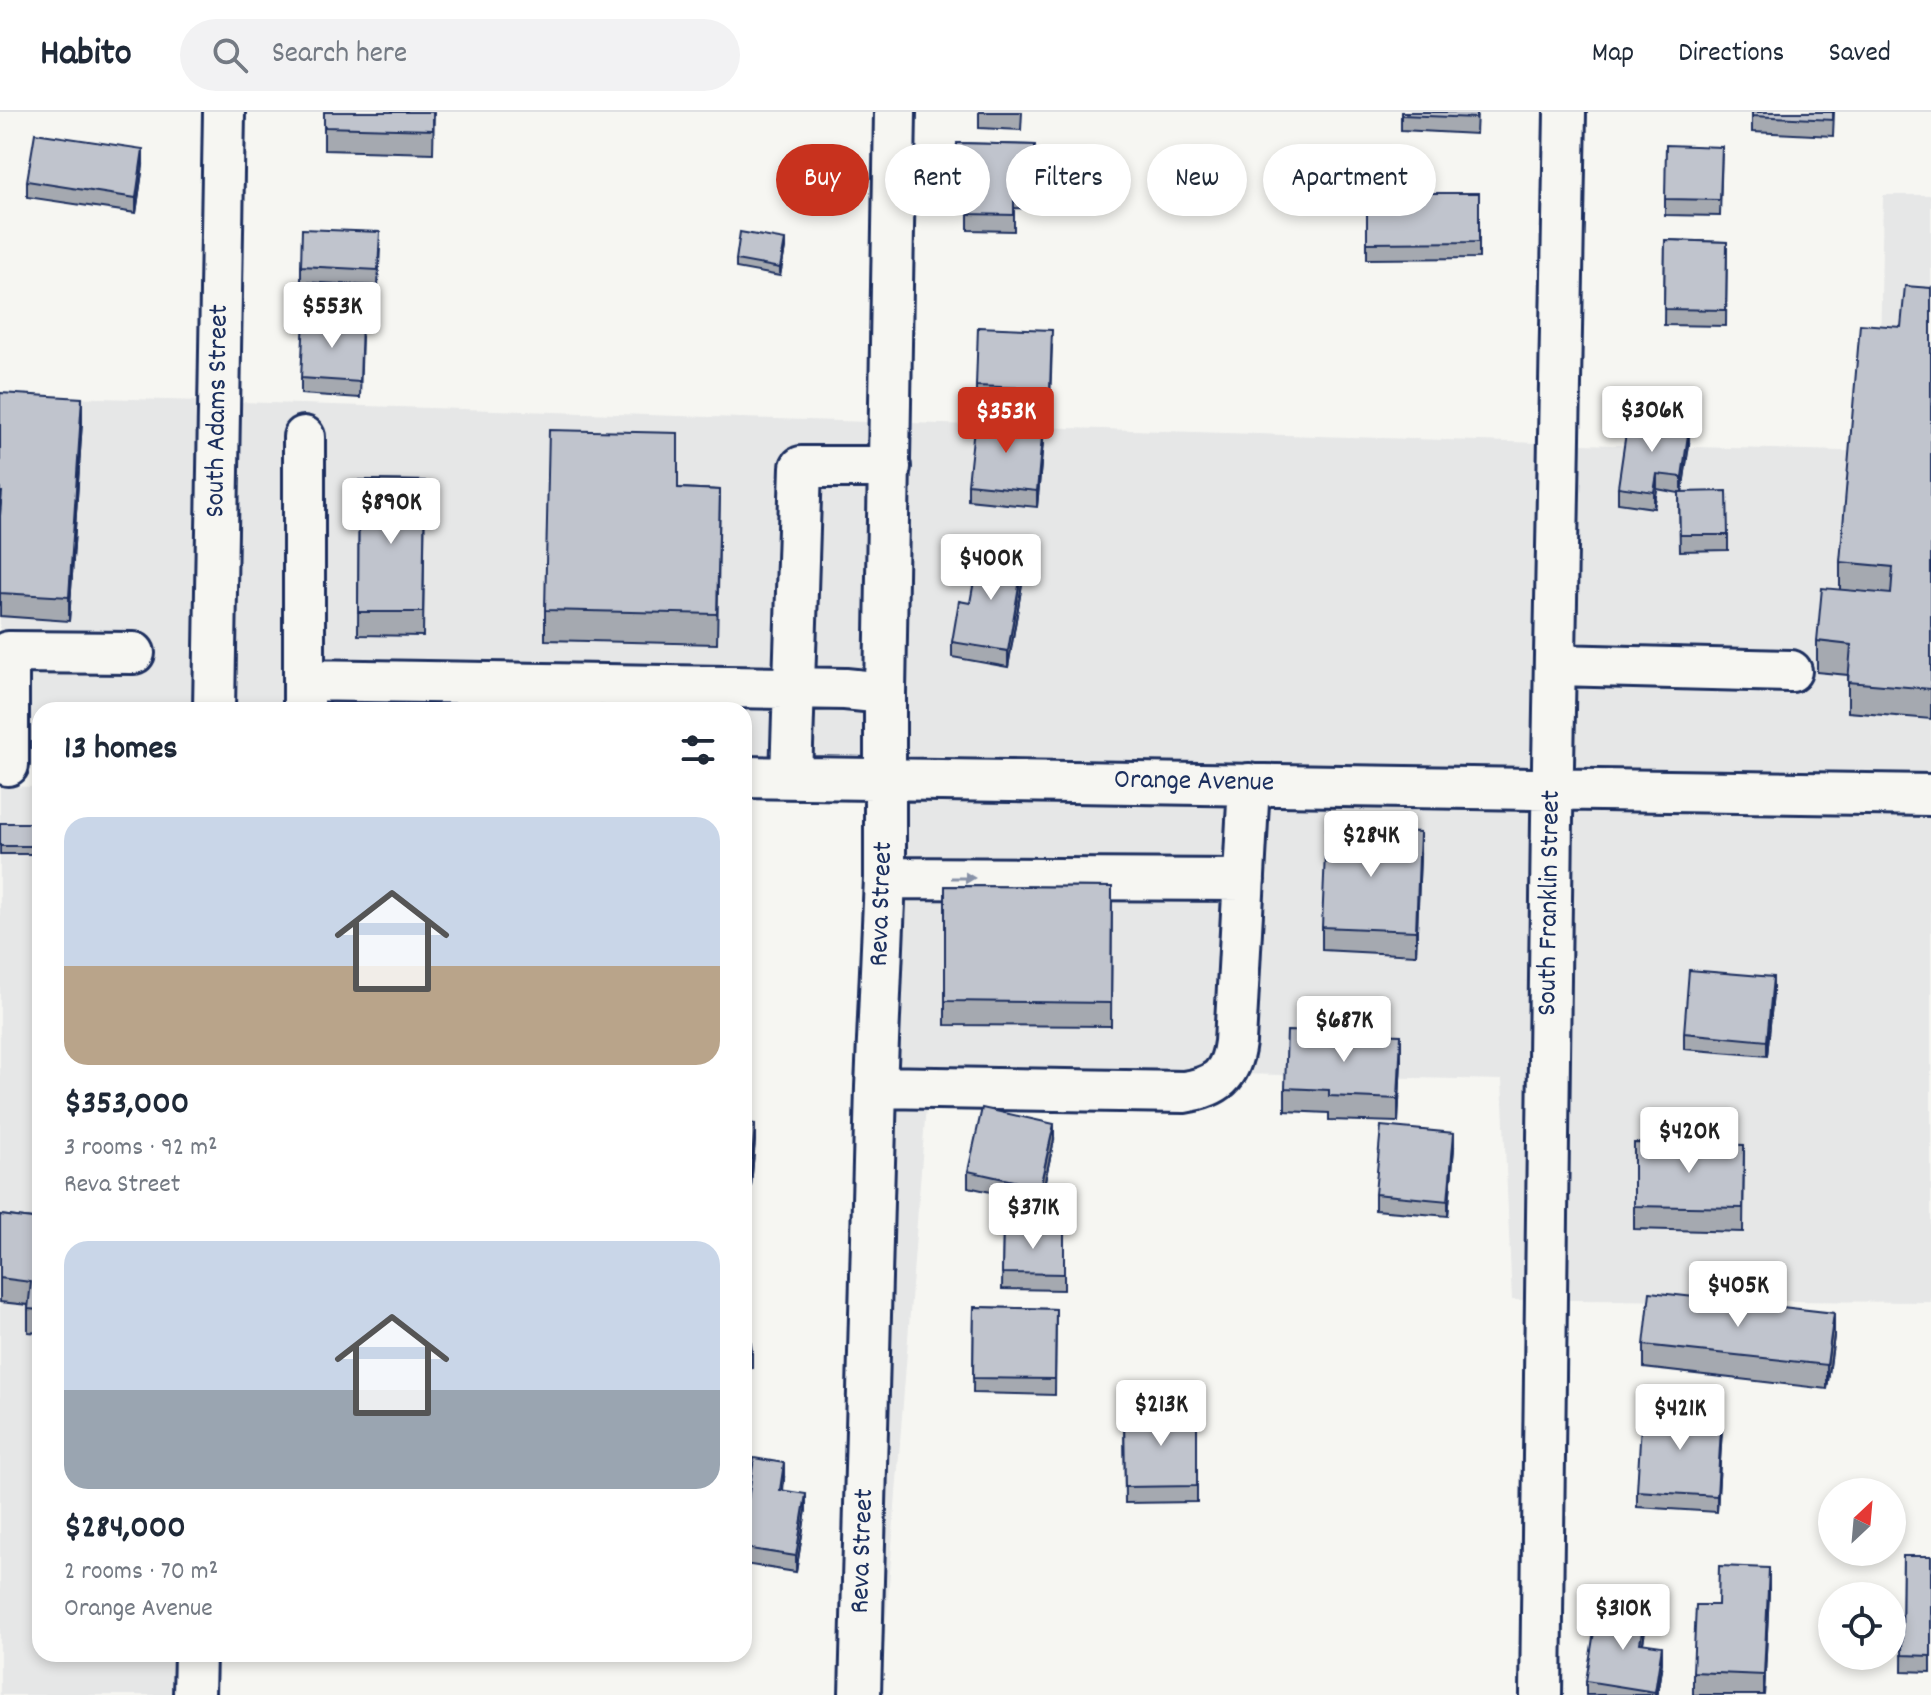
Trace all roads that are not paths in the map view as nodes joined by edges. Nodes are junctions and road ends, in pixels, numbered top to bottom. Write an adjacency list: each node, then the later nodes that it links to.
1 (224, 112): 12 (street, South Adams Street)
2 (895, 112): 5 (street, Reva Street)
3 (1565, 112): 7 (street, South Franklin Street)
4 (304, 437): 11 (street)
5 (890, 467): 9 (street); 10 (street, Reva Street)
6 (134, 653): 13 (street)
7 (1556, 665): 8 (street); 18 (street, South Franklin Street)
8 (1791, 671)
9 (793, 688): 10 (street); 11 (street); 15 (street)
10 (885, 693): 16 (street, Reva Street)
11 (304, 695)
12 (214, 702)
13 (16, 765)
14 (752, 777): 15 (street, Orange Avenue)
15 (791, 777): 16 (street, Orange Avenue)
16 (885, 778): 17 (street, Orange Avenue); 20 (street, Reva Street)
17 (1249, 784): 18 (street, Orange Avenue); 21 (street)
18 (1553, 789): 19 (street, Orange Avenue); 26 (street, South Franklin Street)
19 (1931, 795)
20 (885, 878): 21 (street, one-way to 21); 22 (street, Reva Street)
21 (1244, 880): 22 (street)
22 (876, 1087): 25 (street, Reva Street)
23 (195, 1662): 24 (street)
24 (194, 1695)
25 (860, 1695)
26 (1541, 1695)

